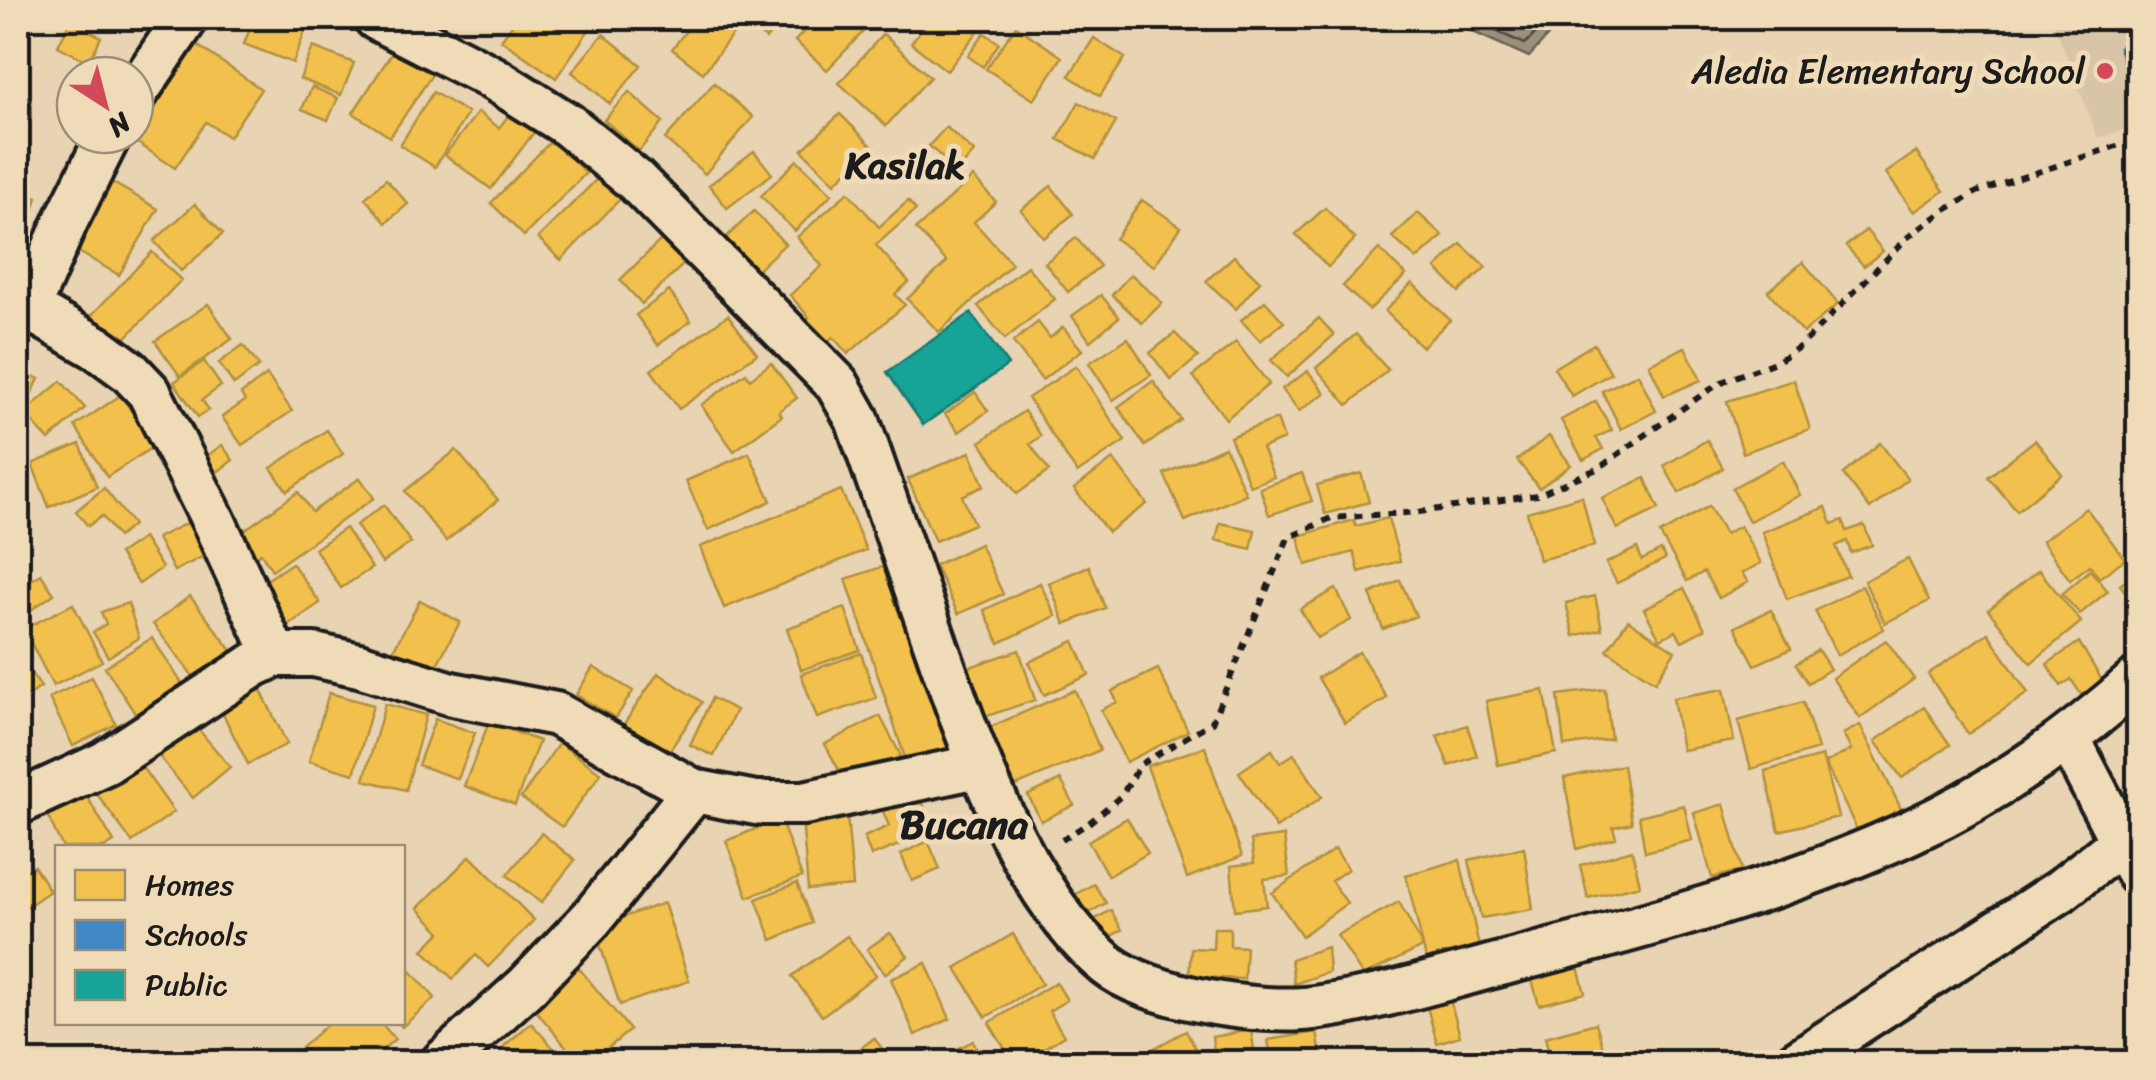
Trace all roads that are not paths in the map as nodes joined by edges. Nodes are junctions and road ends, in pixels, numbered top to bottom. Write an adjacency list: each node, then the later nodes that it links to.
1 (186, 18): 3 (street)
2 (376, 18): 9 (street)
3 (155, 64)
4 (99, 155): 5 (street)
5 (23, 307): 6 (street)
6 (275, 655): 10 (street); 11 (street)
7 (2138, 679): 8 (street)
8 (2068, 738): 9 (street); 12 (street)
9 (978, 766): 10 (street)
10 (694, 791): 13 (street)
11 (18, 803)
12 (2130, 857): 14 (street)
13 (443, 1062)
14 (1797, 1062)

